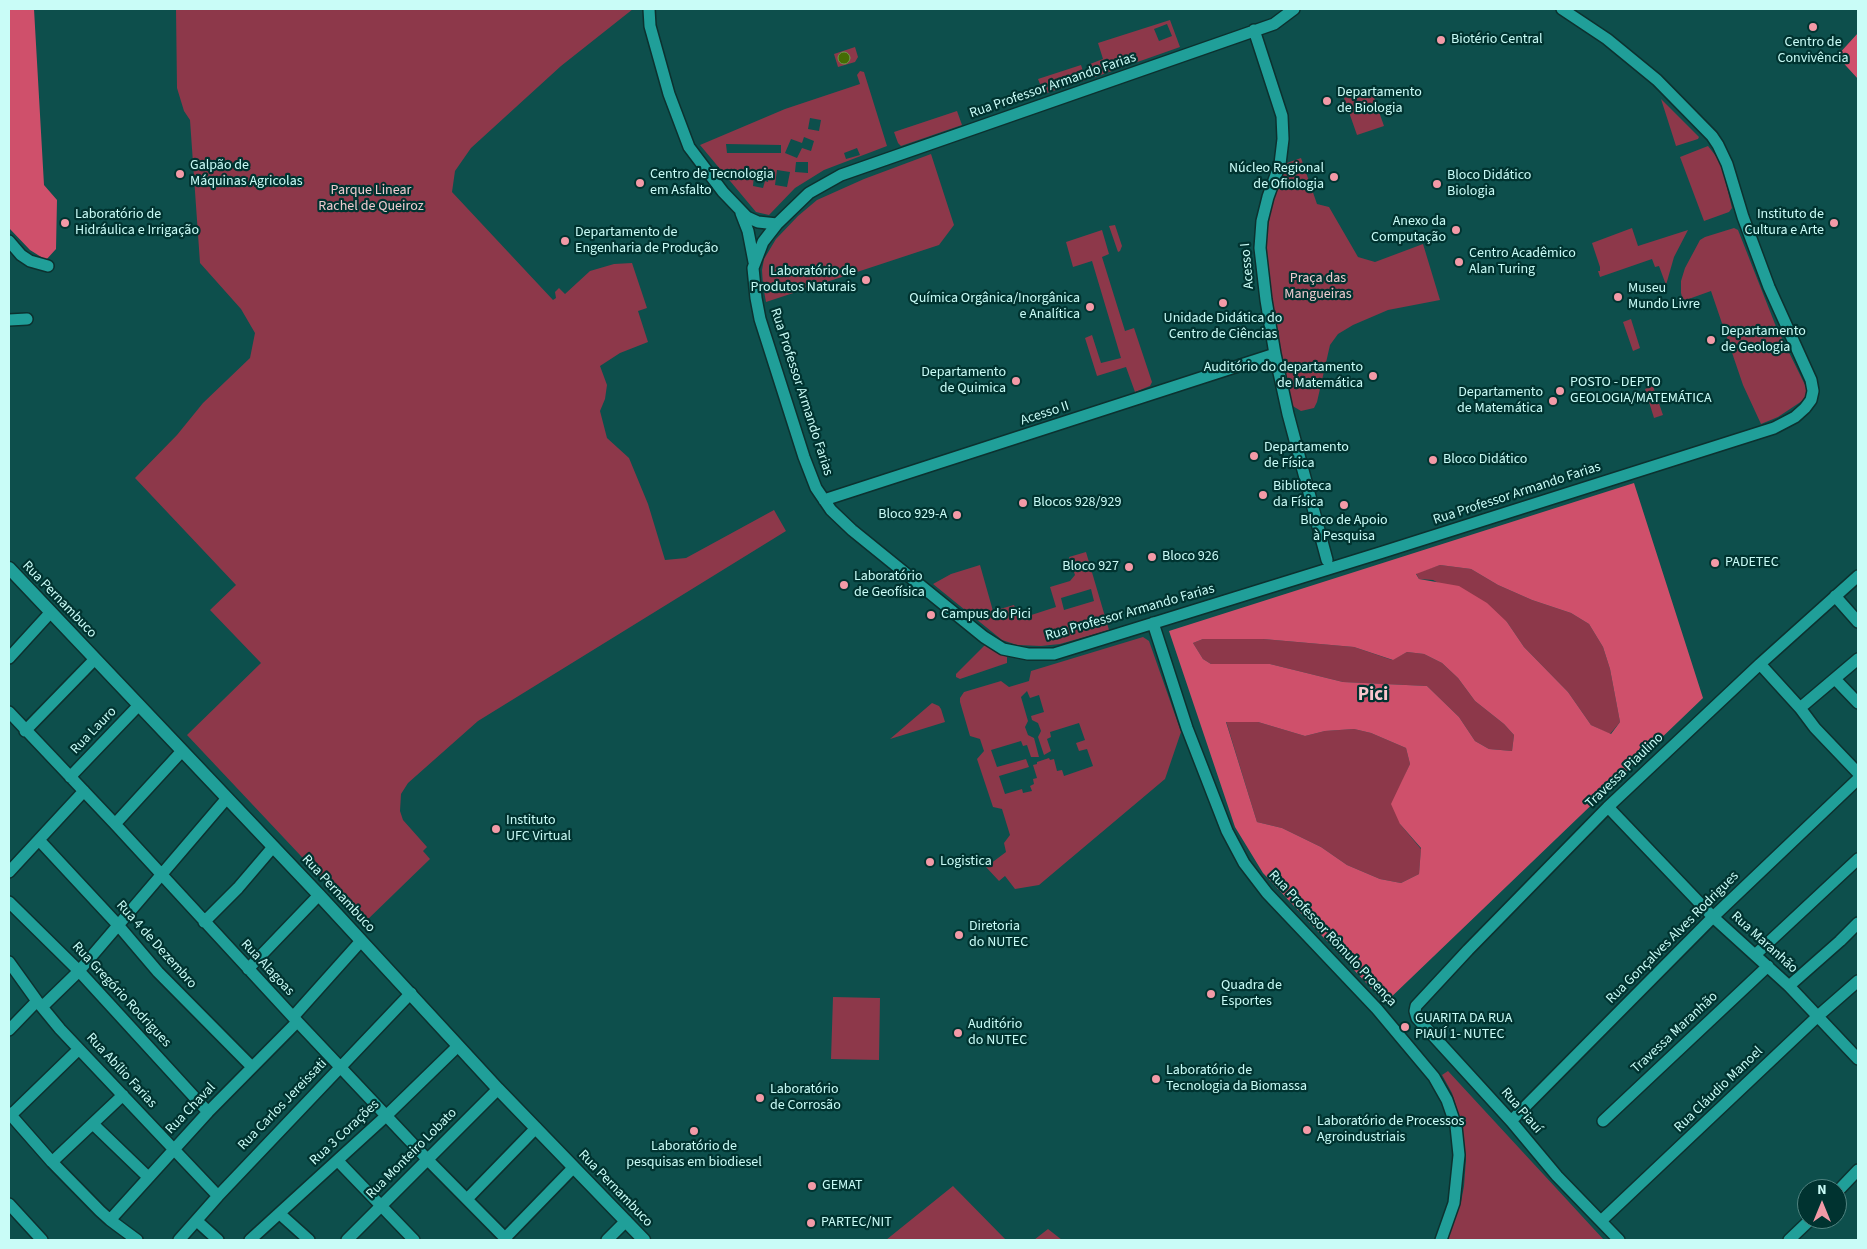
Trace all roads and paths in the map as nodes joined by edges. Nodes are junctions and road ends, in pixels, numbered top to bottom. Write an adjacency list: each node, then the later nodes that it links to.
1 (649, 9): 5 (street)
2 (1294, 9): 4 (street, Rua Professor Armando Farias)
3 (1562, 9): 20 (street, Rua Professor Armando Farias)
4 (1254, 30): 6 (street, Rua Professor Armando Farias); 12 (street, Acesso I)
5 (738, 207): 6 (street); 8 (street)
6 (777, 224): 8 (street, Rua Professor Armando Farias)
7 (9, 241): 9 (street)
8 (754, 262): 13 (street, Rua Professor Armando Farias)
9 (48, 266)
10 (27, 319): 11 (street)
11 (9, 320)
12 (1275, 354): 13 (street, Acesso II); 14 (street, Acesso I)
13 (824, 500): 20 (street, Rua Professor Armando Farias)
14 (1327, 560)
15 (9, 568): 18 (street, Rua Pernambuco)
16 (1858, 576): 17 (street, Travessa Piaulino)
17 (1835, 596): 19 (street); 24 (street, Travessa Piaulino)
18 (50, 613): 21 (street); 22 (street, Rua Pernambuco)
19 (1858, 622)
20 (1153, 624): 107 (street, Rua Professor Rômulo Proença)
21 (9, 658)
22 (95, 659): 27 (street, Rua Pernambuco); 30 (street)
23 (1858, 659): 25 (street)
24 (1760, 664): 28 (street); 37 (street, Travessa Piaulino)
25 (1835, 679): 26 (street); 28 (street)
26 (1858, 703)
27 (139, 705): 31 (street, Rua Pernambuco); 33 (street, Rua Lauro)
28 (1800, 708): 32 (street)
29 (9, 712): 30 (street, Rua Alagoas)
30 (25, 731): 33 (street, Rua Alagoas)
31 (182, 751): 36 (street, Rua Pernambuco); 38 (street)
32 (1858, 773)
33 (70, 777): 35 (street, Rua Alagoas)
34 (1858, 779): 46 (street, Rua Gonçalves Alves Rodrigues)
35 (84, 791): 38 (street, Rua Alagoas); 39 (street)
36 (227, 798): 40 (street, Rua Pernambuco); 43 (street)
37 (1608, 807): 46 (street, Rua Maranhão); 59 (street, Travessa Piaulino)
38 (115, 824): 43 (street, Rua Alagoas)
39 (39, 840): 42 (street); 49 (street, Rua 4 de Dezembro)
40 (273, 847): 44 (street, Rua Pernambuco); 47 (street)
41 (1858, 859): 51 (street)
42 (9, 872)
43 (161, 875): 47 (street, Rua Alagoas); 49 (street)
44 (319, 895): 50 (street, Rua Pernambuco); 54 (street)
45 (9, 902): 55 (street, Rua Gregório Rodrigues)
46 (1714, 917): 51 (street, Rua Maranhão); 74 (street, Rua Gonçalves Alves Rodrigues)
47 (204, 922): 54 (street, Rua Alagoas)
48 (1858, 923): 57 (street)
49 (118, 925): 55 (street); 67 (street, Rua 4 de Dezembro)
50 (361, 941): 58 (street, Rua Pernambuco); 62 (street, Rua Chaval)
51 (1755, 955): 53 (street, Rua Maranhão)
52 (9, 962): 60 (street, Rua Abílio Farias)
53 (1768, 966): 57 (street, Rua Maranhão); 75 (street, Travessa Maranhão)
54 (248, 969): 62 (street, Rua Alagoas)
55 (79, 971): 60 (street); 71 (street, Rua Gregório Rodrigues)
56 (1858, 981): 61 (street, Rua Cláudio Manoel)
57 (1789, 986): 61 (street, Rua Maranhão)
58 (411, 993): 64 (street, Rua Pernambuco); 68 (street, Rua Carlos Jereissati)
59 (1423, 999): 74 (street, Rua Piauí)
60 (39, 1004): 63 (street); 65 (street, Rua Abílio Farias)
61 (1818, 1016): 66 (street, Rua Maranhão); 94 (street, Rua Cláudio Manoel)
62 (295, 1020): 67 (street, Rua Chaval); 68 (street, Rua Alagoas)
63 (9, 1030)
64 (458, 1046): 69 (street, Rua Pernambuco); 73 (street, Rua 3 Corações)
65 (79, 1049): 70 (street, Rua Abílio Farias); 72 (street)
66 (1858, 1059)
67 (252, 1067): 71 (street, Rua Chaval)
68 (340, 1067): 73 (street, Rua Alagoas); 86 (street, Rua Carlos Jereissati)
69 (498, 1089): 77 (street, Rua Pernambuco); 79 (street, Rua Monteiro Lobato)
70 (123, 1095): 76 (street); 78 (street, Rua Abílio Farias)
71 (208, 1112): 78 (street, Rua Chaval)
72 (10, 1114): 81 (street)
73 (386, 1116): 79 (street, Rua Alagoas); 80 (street, Rua 3 Corações)
74 (1511, 1121): 94 (street, Rua Piauí)
75 (1603, 1121)
76 (93, 1124): 81 (street); 84 (street)
77 (536, 1128): 82 (street, Rua Pernambuco); 87 (street)
78 (174, 1149): 84 (street, Rua Chaval); 86 (street, Rua Abílio Farias)
79 (427, 1159): 87 (street, Rua Alagoas); 89 (street, Rua Monteiro Lobato)
80 (338, 1161): 89 (street); 90 (street, Rua 3 Corações)
81 (52, 1162): 91 (street)
82 (573, 1168): 93 (street, Rua Pernambuco); 96 (street)
83 (1858, 1170): 85 (street)
84 (148, 1177): 91 (street, Rua Chaval)
85 (1847, 1182)
86 (218, 1196): 92 (street, Rua Carlos Jereissati)
87 (468, 1198): 96 (street, Rua Alagoas)
88 (9, 1204): 97 (street)
89 (382, 1205): 103 (street, Rua Monteiro Lobato); 104 (street)
90 (280, 1214): 101 (street, Rua 3 Corações); 102 (street)
91 (110, 1220): 98 (street)
92 (197, 1221): 99 (street, Rua Carlos Jereissati); 100 (street)
93 (626, 1221): 105 (street); 106 (street, Rua Pernambuco)
94 (1601, 1221): 108 (street, Rua Piauí)
95 (1800, 1229): 109 (street)
96 (506, 1239)
97 (42, 1240)
98 (137, 1240)
99 (179, 1240)
100 (218, 1240)
101 (250, 1240)
102 (309, 1240)
103 (347, 1240)
104 (414, 1240)
105 (607, 1240)
106 (644, 1240)
107 (1441, 1240)
108 (1619, 1240)
109 (1789, 1240)

